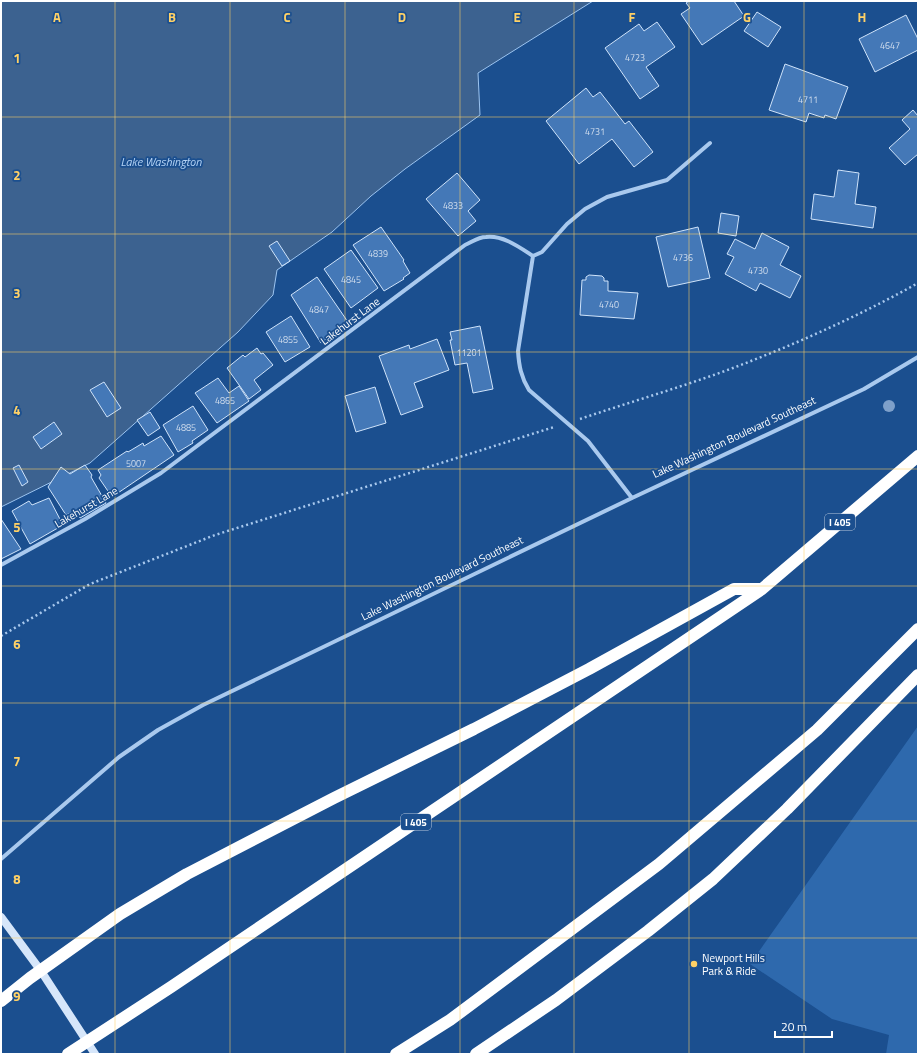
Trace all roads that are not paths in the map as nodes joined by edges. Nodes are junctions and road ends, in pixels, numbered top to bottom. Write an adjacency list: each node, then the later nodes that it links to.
1 (710, 143): 2 (street)
2 (532, 256): 5 (street); 6 (street, Lakehurst Lane)
3 (918, 356): 5 (street, Lake Washington Boulevard Southeast)
4 (918, 456): 7 (highway, I 405)
5 (632, 498): 10 (street, Lake Washington Boulevard Southeast)
6 (1, 565)
7 (762, 589): 12 (highway); 14 (highway, I 405)
8 (918, 629): 16 (highway)
9 (918, 675): 17 (highway)
10 (1, 859)
11 (1, 917): 12 (street)
12 (41, 971): 13 (highway); 15 (street)
13 (1, 1001)
14 (68, 1054)
15 (95, 1054)
16 (396, 1054)
17 (476, 1054)

